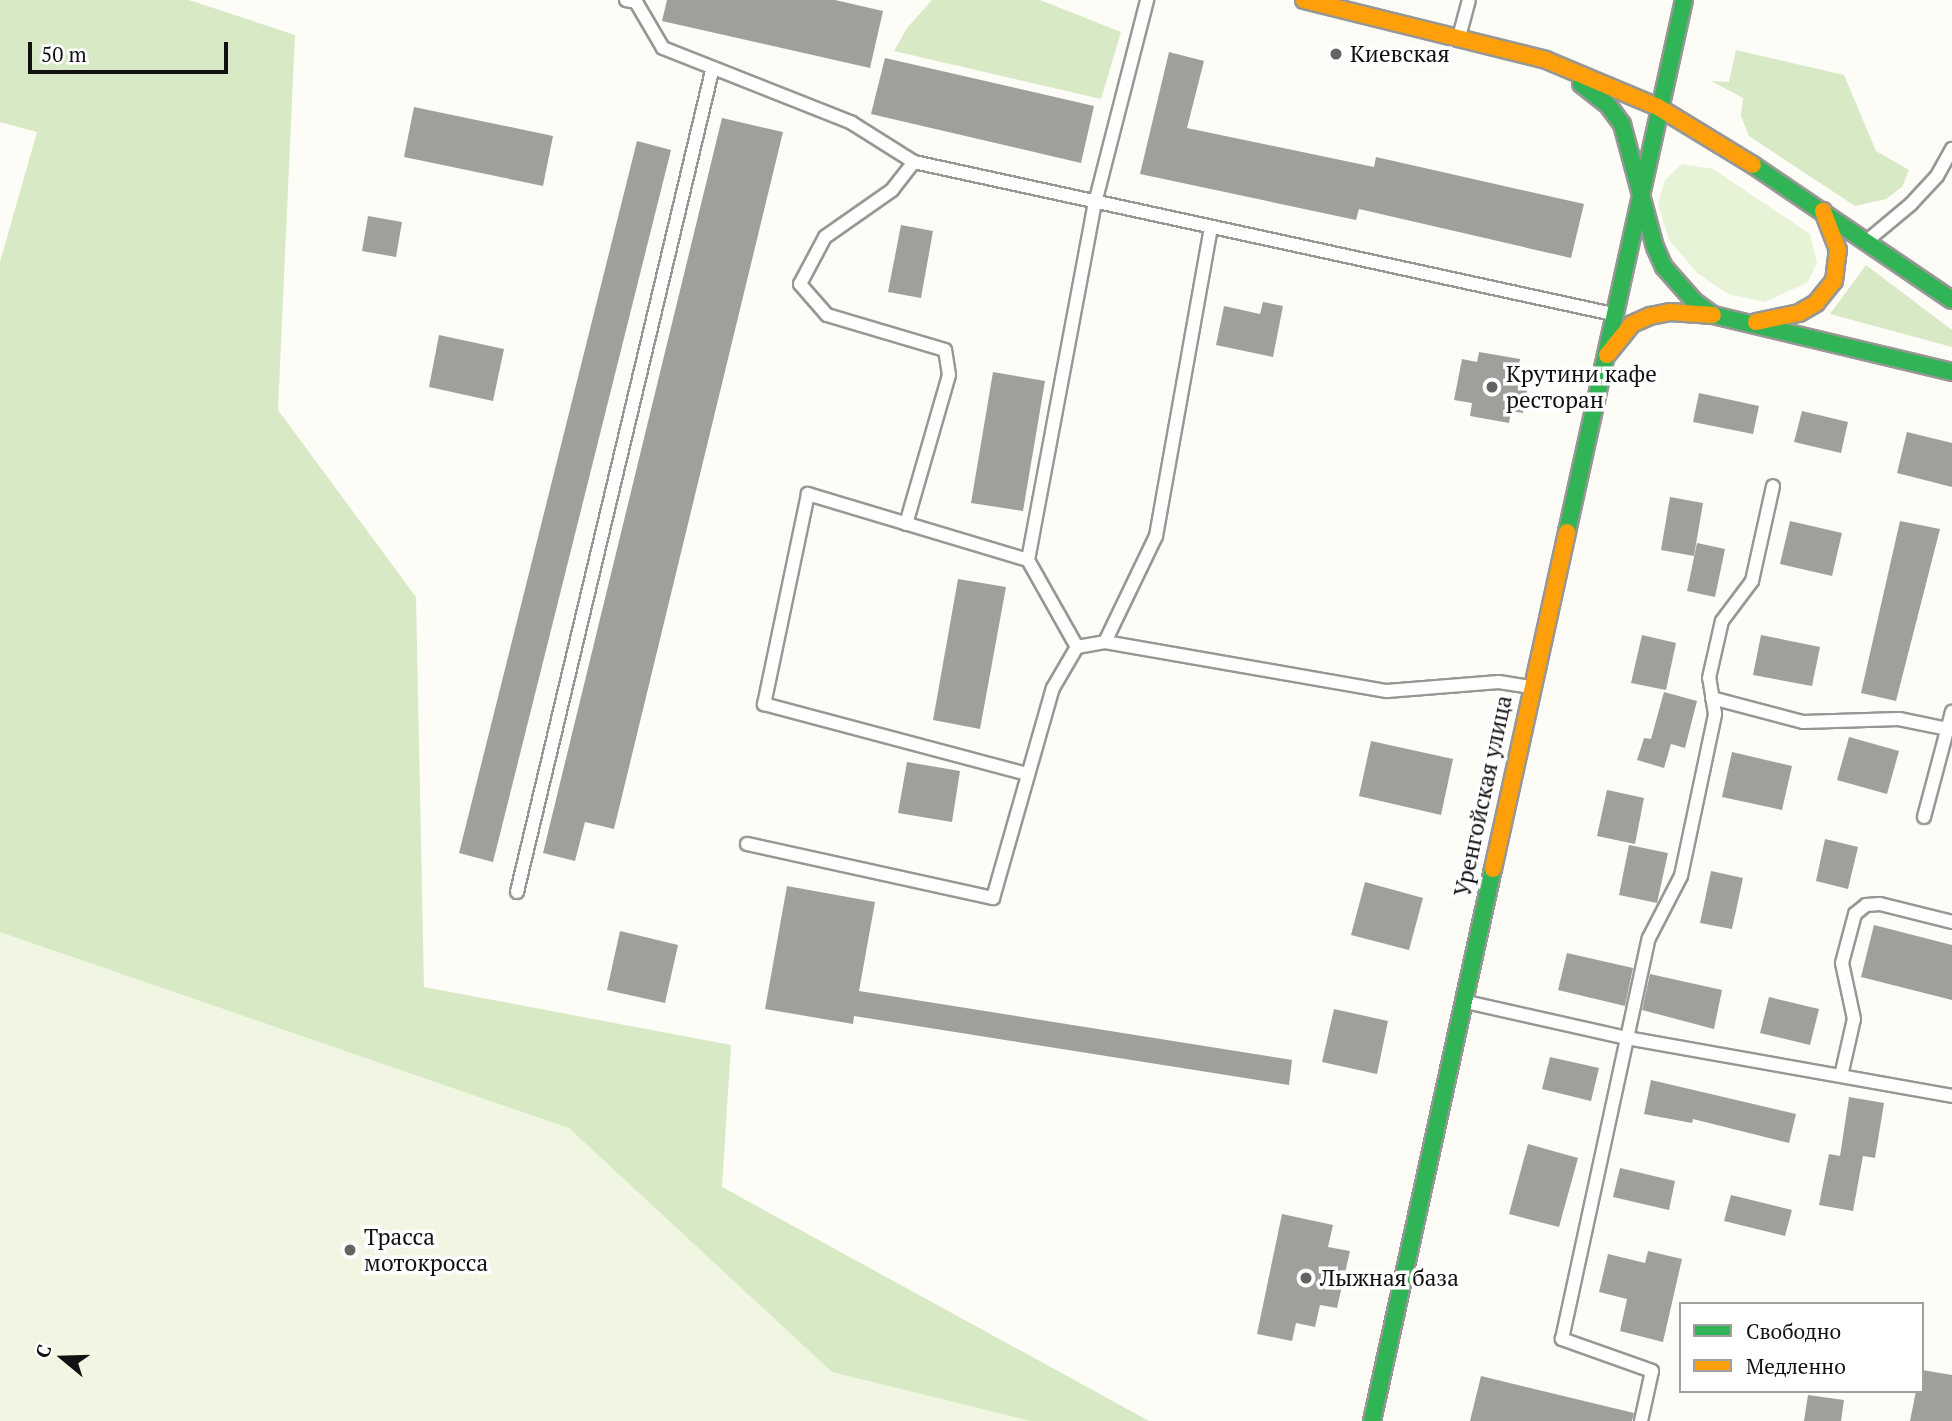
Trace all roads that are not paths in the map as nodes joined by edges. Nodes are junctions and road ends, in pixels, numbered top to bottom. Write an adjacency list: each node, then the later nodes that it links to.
1 (626, 0): 8 (lane)
2 (1147, 0): 14 (lane)
3 (1304, 0): 6 (street)
4 (1469, 0): 6 (lane)
5 (1684, 0): 9 (street, Уренгойская улица)
6 (1459, 37): 7 (street)
7 (1546, 60): 9 (street); 13 (street)
8 (712, 71): 12 (lane); 36 (lane)
9 (1658, 107): 11 (street); 13 (street, Уренгойская улица)
10 (1952, 149): 17 (lane)
11 (1741, 157): 13 (street); 15 (street)
12 (914, 162): 14 (lane); 25 (lane)
13 (1641, 182): 19 (street, Уренгойская улица); 20 (street)
14 (1095, 203): 16 (lane); 26 (lane)
15 (1823, 211): 17 (street); 21 (street)
16 (1211, 228): 19 (lane); 27 (lane)
17 (1867, 241): 18 (street)
18 (1952, 300)
19 (1613, 314): 23 (street, Уренгойская улица)
20 (1713, 315): 21 (street); 23 (street)
21 (1733, 320): 22 (street)
22 (1952, 372)
23 (1598, 377): 29 (street, Уренгойская улица)
24 (1773, 486): 30 (lane)
25 (906, 524): 26 (lane); 33 (lane)
26 (1028, 560): 28 (lane)
27 (1105, 642): 28 (lane); 29 (lane)
28 (1077, 648): 33 (lane)
29 (1530, 687): 38 (street, Уренгойская улица)
30 (1712, 698): 32 (lane); 39 (lane)
31 (1952, 712): 32 (lane)
32 (1950, 730): 34 (lane)
33 (1028, 774): 35 (lane)
34 (1924, 817)
35 (747, 844)
36 (517, 892)
37 (1952, 922): 40 (lane)
38 (1462, 1001): 39 (lane); 42 (street, Уренгойская улица)
39 (1626, 1038): 40 (lane); 43 (lane)
40 (1841, 1076): 41 (lane)
41 (1952, 1096)
42 (1372, 1421)
43 (1641, 1421)

